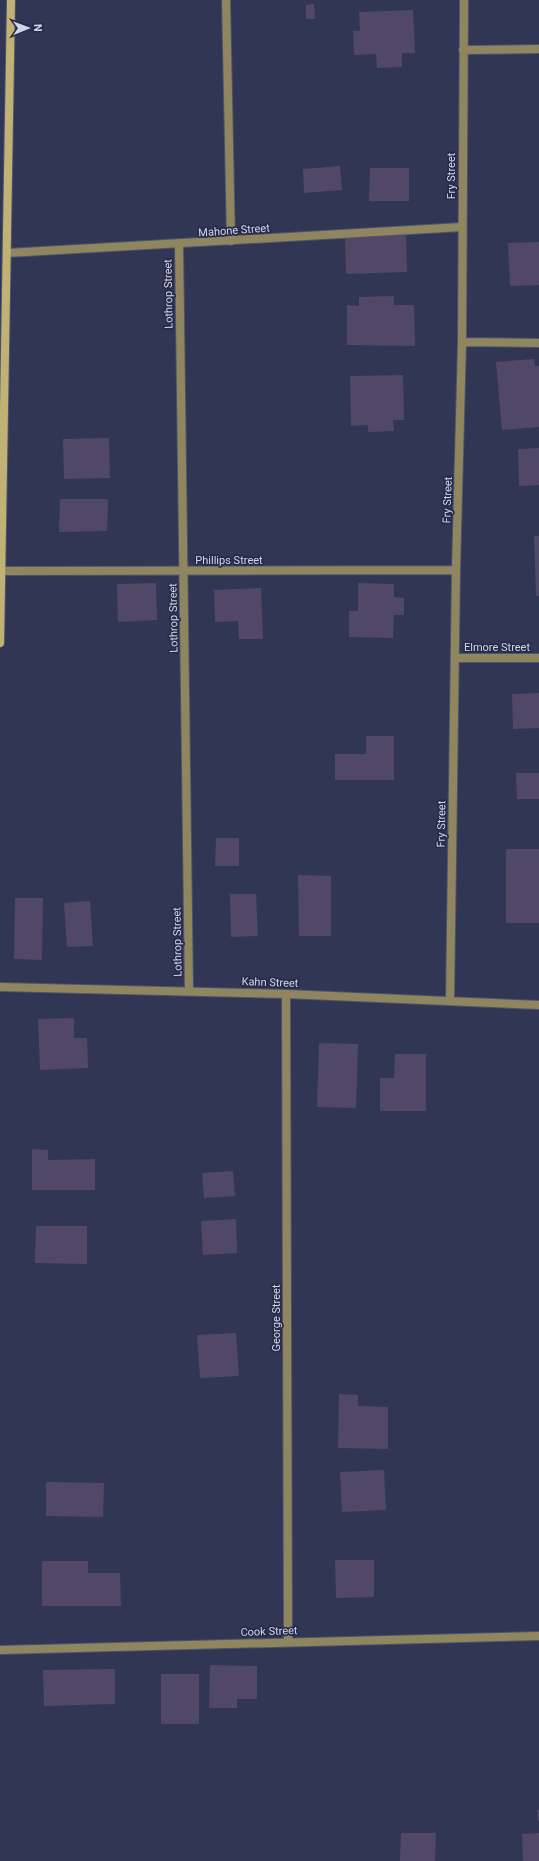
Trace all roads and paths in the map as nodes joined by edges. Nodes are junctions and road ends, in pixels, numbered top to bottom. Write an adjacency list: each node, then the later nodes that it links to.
1 (11, 0): 9 (street)
2 (226, 0): 7 (street)
3 (464, 0): 5 (street, Fry Street)
4 (539, 49): 5 (street)
5 (463, 50): 6 (street, Fry Street)
6 (462, 227): 7 (street, Mahone Street); 10 (street, Fry Street)
7 (231, 241): 8 (street, Mahone Street)
8 (179, 244): 9 (street, Mahone Street); 14 (street, Lothrop Street)
9 (7, 253): 13 (street)
10 (462, 342): 11 (street); 12 (street, Fry Street)
11 (539, 342)
12 (456, 570): 14 (street, Phillips Street); 16 (street, Fry Street)
13 (1, 571): 14 (street, Phillips Street); 15 (street)
14 (183, 572): 19 (street, Lothrop Street)
15 (0, 643)
16 (455, 658): 17 (street, Elmore Street); 21 (street, Fry Street)
17 (539, 658)
18 (0, 987): 19 (street, Kahn Street)
19 (189, 991): 20 (street, Kahn Street)
20 (286, 994): 21 (street, Kahn Street); 24 (street, George Street)
21 (450, 1000): 22 (street, Kahn Street)
22 (539, 1005)
23 (539, 1636): 24 (street, Cook Street)
24 (288, 1641): 25 (street, Cook Street)
25 (0, 1650)

